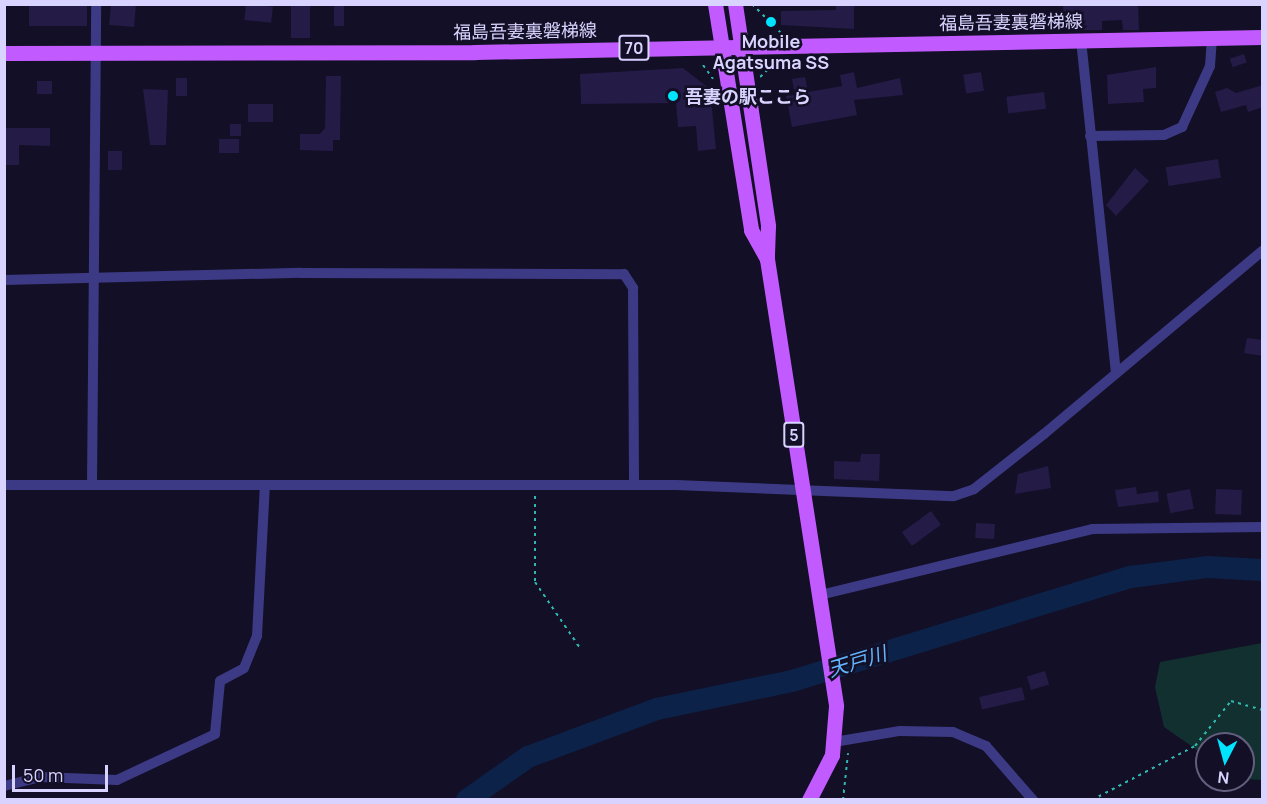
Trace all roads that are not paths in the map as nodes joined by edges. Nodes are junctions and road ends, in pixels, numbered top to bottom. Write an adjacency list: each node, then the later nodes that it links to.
1 (96, 4): 10 (street)
2 (715, 4): 8 (main road, 5)
3 (735, 4): 7 (main road, 5)
4 (1263, 37): 5 (main road, 福島吾妻裏磐梯線 / 70)
5 (1212, 38): 6 (main road, 福島吾妻裏磐梯線 / 70); 11 (street)
6 (1081, 40): 7 (main road, 福島吾妻裏磐梯線 / 70); 11 (street)
7 (741, 44): 8 (main road, 福島吾妻裏磐梯線 / 70); 13 (main road, 5)
8 (721, 46): 10 (main road, 福島吾妻裏磐梯線 / 70); 13 (main road, 5)
9 (4, 53): 10 (main road, 福島吾妻裏磐梯線 / 70)
10 (97, 54): 15 (street)
11 (1090, 136): 16 (street)
12 (1263, 251): 16 (street)
13 (767, 260): 21 (main road, 5)
14 (4, 280): 15 (street)
15 (94, 282): 17 (street); 19 (street)
16 (1116, 373): 21 (street)
17 (634, 484): 20 (street); 21 (street)
18 (4, 485): 19 (street)
19 (92, 485): 20 (street)
20 (265, 485): 25 (street)
21 (802, 486): 23 (main road, 5)
22 (1263, 527): 23 (street)
23 (821, 603): 24 (main road, 5)
24 (842, 741): 26 (main road, 5); 27 (street)
25 (4, 786)
26 (809, 800)
27 (1033, 800)

